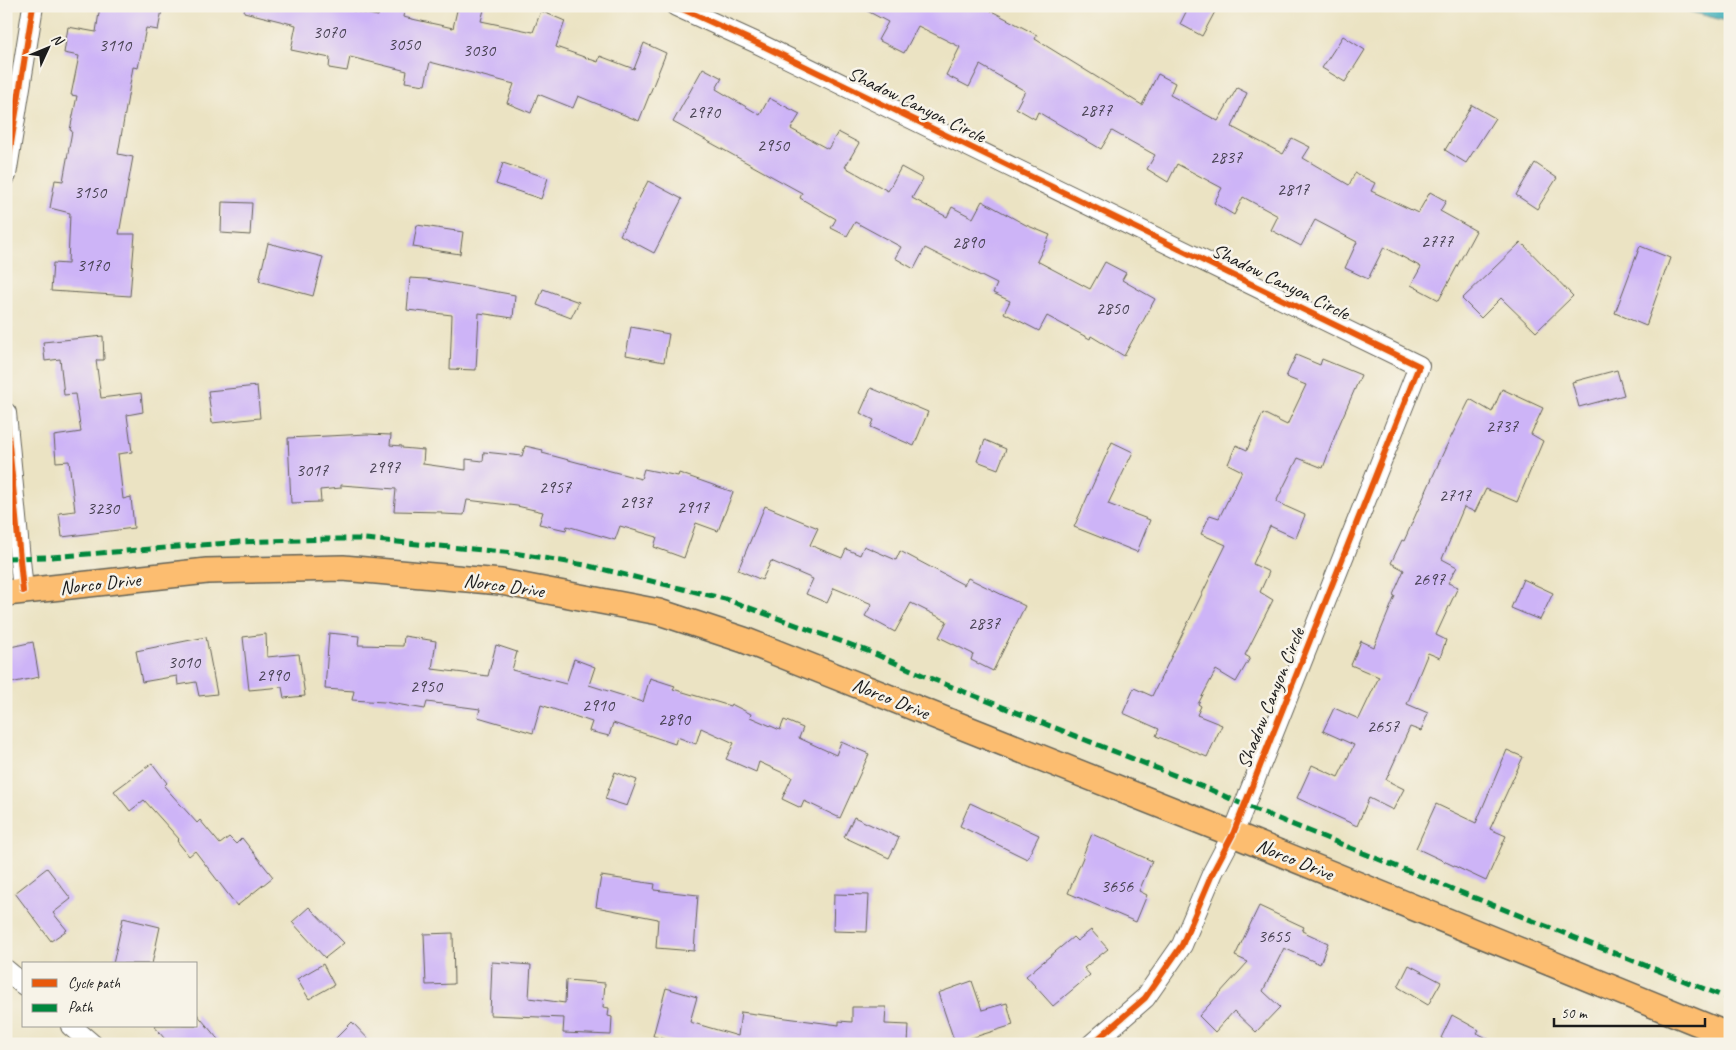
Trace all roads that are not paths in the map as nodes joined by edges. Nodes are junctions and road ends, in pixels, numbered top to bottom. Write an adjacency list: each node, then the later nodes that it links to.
1 (33, 6): 3 (street)
2 (676, 6): 7 (street, Shadow Canyon Circle)
3 (7, 153): 4 (street)
4 (6, 174)
5 (6, 413): 6 (street)
6 (15, 592): 7 (main road, Norco Drive)
7 (1233, 834): 11 (main road, Norco Drive); 13 (street)
8 (6, 970): 9 (street)
9 (22, 983)
10 (73, 1028): 12 (street)
11 (1722, 1037)
12 (92, 1044)
13 (1092, 1044)

